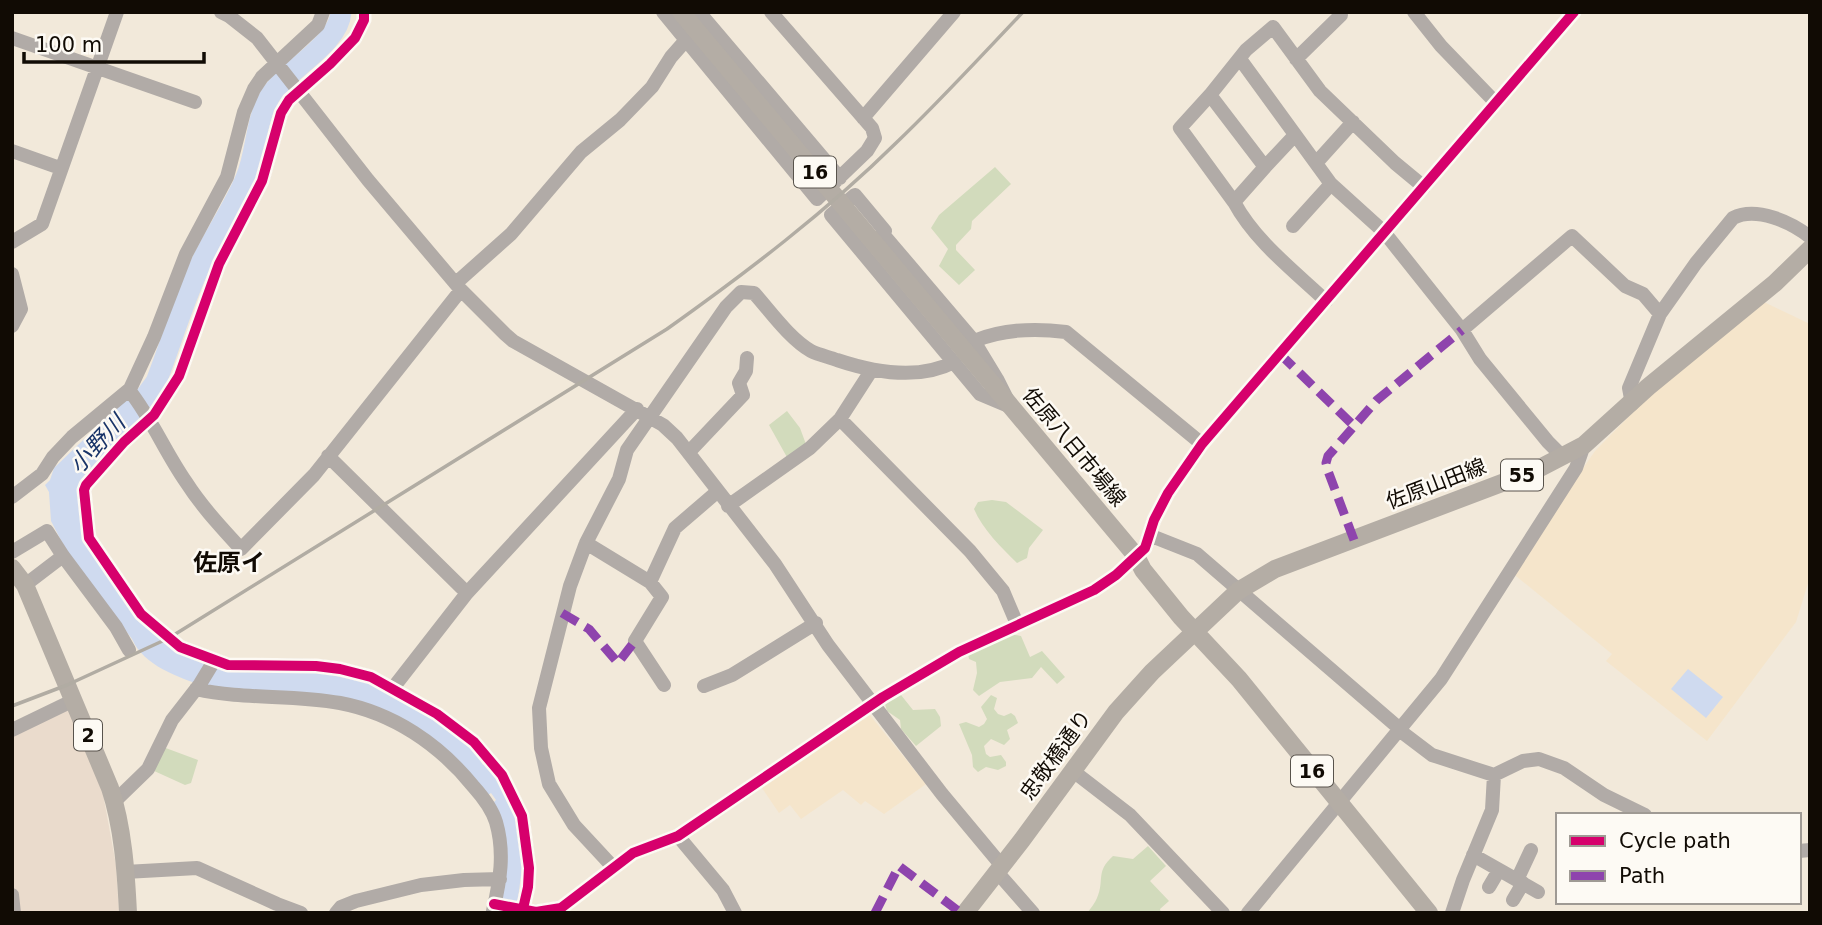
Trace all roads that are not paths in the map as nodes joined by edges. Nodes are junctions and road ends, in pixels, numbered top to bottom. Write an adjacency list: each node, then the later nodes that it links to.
1 (117, 12): 18 (street)
2 (221, 12): 17 (street)
3 (323, 12): 17 (street)
4 (364, 12): 19 (street)
5 (663, 12): 13 (street)
6 (681, 12): 13 (main road, 佐原八日市場線 / 16)
7 (699, 12): 30 (street)
8 (771, 12): 23 (street)
9 (954, 12): 23 (street)
10 (1414, 12): 22 (street)
11 (1574, 12): 22 (street)
12 (1341, 15): 16 (street)
13 (692, 36): 30 (street); 40 (street); 51 (main road, 佐原八日市場線 / 16)
14 (12, 38): 18 (street)
15 (1240, 59): 16 (street); 20 (street); 25 (street)
16 (1296, 59): 24 (street)
17 (278, 66): 19 (street); 49 (street)
18 (97, 68): 21 (street); 29 (street)
19 (296, 90): 40 (street); 53 (street)
20 (1210, 95): 28 (street); 33 (street)
21 (195, 102)
22 (1496, 103): 32 (street)
23 (863, 118): 30 (street)
24 (1353, 121): 27 (street); 32 (street)
25 (1295, 135): 27 (street); 28 (street)
26 (12, 151): 29 (street)
27 (1316, 163): 31 (street)
28 (1265, 167): 33 (street)
29 (60, 168): 37 (street)
30 (840, 178)
31 (1331, 184): 34 (street); 35 (street)
32 (1424, 187): 35 (street)
33 (1234, 202): 41 (street)
34 (1293, 226)
35 (1384, 232): 41 (street); 44 (street)
36 (1810, 237): 42 (street)
37 (12, 242)
38 (1810, 249): 50 (main road, 佐原山田線 / 55)
39 (12, 274): 43 (street)
40 (459, 287): 52 (street); 59 (street)
41 (1326, 301): 56 (street)
42 (1660, 314): 44 (street); 50 (street)
43 (12, 326)
44 (1462, 330): 60 (street)
45 (974, 341): 47 (street); 51 (street); 56 (street)
46 (747, 358): 58 (street)
47 (954, 362): 48 (street); 51 (street)
48 (871, 371): 54 (street); 55 (street)
49 (130, 392): 53 (street); 62 (street)
50 (1632, 404): 57 (main road, 佐原山田線 / 55)
51 (1011, 407): 68 (main road, 佐原八日市場線 / 16)
52 (637, 409): 54 (street); 73 (street)
53 (148, 416): 59 (street); 78 (street)
54 (652, 418): 58 (street); 65 (street)
55 (840, 419): 63 (street); 75 (street)
56 (1202, 444): 64 (street)
57 (1584, 445): 60 (main road, 佐原山田線 / 55); 86 (street)
58 (689, 452): 61 (street)
59 (328, 456): 73 (street)
60 (1563, 457): 72 (main road, 佐原山田線 / 55)
61 (718, 491): 63 (street); 70 (street)
62 (12, 497)
63 (728, 506): 74 (street)
64 (1149, 535): 68 (street); 72 (street)
65 (586, 543): 70 (street); 95 (street)
66 (12, 552): 67 (street)
67 (63, 556): 71 (street); 77 (street)
68 (1136, 556): 75 (street); 76 (main road, 佐原八日市場線 / 16)
69 (12, 568): 71 (main road, 2)
70 (650, 582): 79 (street)
71 (24, 585): 83 (main road, 2)
72 (1238, 591): 76 (main road, 佐原山田線 / 55); 86 (street)
73 (467, 593): 82 (street)
74 (816, 623): 80 (street); 84 (street)
75 (1017, 624): 84 (street)
76 (1193, 631): 87 (main road, 忠敬橋通り / 55); 90 (main road, 佐原八日市場線 / 16)
77 (129, 650)
78 (213, 663): 81 (street); 82 (street)
79 (664, 685)
80 (704, 686)
81 (198, 687): 89 (street); 99 (street)
82 (393, 688): 106 (street)
83 (74, 700): 85 (street); 89 (main road, 2)
84 (874, 704): 92 (street); 96 (street)
85 (12, 730)
86 (1399, 730): 88 (street); 90 (street)
87 (1073, 771): 96 (main road, 忠敬橋通り / 55); 114 (street)
88 (1494, 775): 91 (street); 94 (street)
89 (115, 801): 98 (main road, 2)
90 (1338, 803): 115 (street); 116 (main road, 佐原八日市場線 / 16)
91 (1641, 813)
92 (678, 836): 95 (street); 111 (street)
93 (1531, 850): 100 (street)
94 (1473, 855): 97 (street); 117 (street)
95 (614, 867): 106 (street)
96 (1000, 869): 112 (main road, 忠敬橋通り / 55); 113 (street)
97 (1499, 870): 100 (street); 101 (street)
98 (125, 872): 108 (main road, 2); 109 (street)
99 (500, 879): 105 (street); 110 (street)
100 (1520, 882): 102 (street); 104 (street)
101 (1489, 887)
102 (1538, 892)
103 (12, 895): 107 (street)
104 (1513, 900)
105 (495, 907): 106 (street)
106 (521, 910)
107 (14, 913)
108 (128, 913)
109 (301, 913)
110 (336, 913)
111 (735, 913)
112 (965, 913)
113 (1032, 913)
114 (1223, 913)
115 (1248, 913)
116 (1429, 913)
117 (1452, 913)

